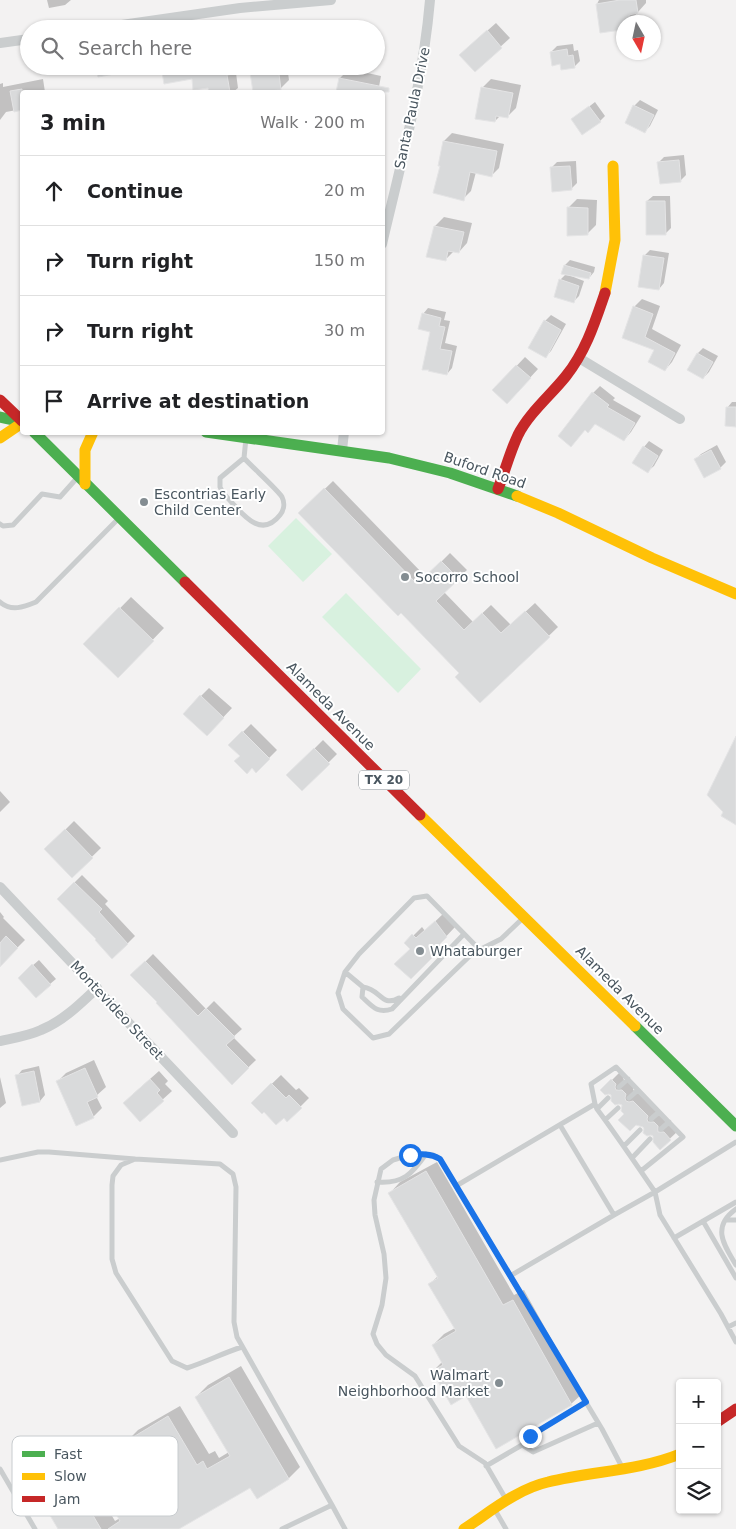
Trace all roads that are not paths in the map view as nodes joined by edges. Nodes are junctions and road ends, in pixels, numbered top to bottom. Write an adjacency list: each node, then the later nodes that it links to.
1 (331, 0): 3 (street)
2 (430, 0): 7 (street, Santa Paula Drive)
3 (157, 20)
4 (20, 40): 5 (street)
5 (0, 43)
6 (613, 166): 8 (street)
7 (385, 231)
8 (579, 358): 11 (street); 24 (street)
9 (0, 400): 12 (street)
10 (0, 417): 13 (street)
11 (680, 419)
12 (20, 420)
13 (20, 422)
14 (20, 423): 19 (street)
15 (37, 435): 23 (street, Alameda Avenue / TX 20)
16 (91, 435): 23 (street)
17 (226, 435): 20 (street, Buford Road)
18 (344, 435): 21 (street)
19 (0, 438)
20 (246, 438): 21 (street, Buford Road); 22 (lane)
21 (342, 450): 24 (street, Buford Road)
22 (244, 458): 22 (lane)
23 (82, 480): 25 (street, Alameda Avenue / TX 20); 26 (lane)
24 (498, 489): 27 (street, Buford Road)
25 (119, 518): 28 (lane); 30 (street, Alameda Avenue / TX 20)
26 (0, 524)
27 (736, 594)
28 (0, 602)
29 (0, 887): 35 (street, Montevideo Street)
30 (524, 917): 32 (lane); 50 (street, Alameda Avenue / TX 20)
31 (464, 934): 32 (lane); 33 (lane); 36 (lane)
32 (478, 948): 33 (lane)
33 (345, 972): 34 (lane)
34 (363, 987): 36 (lane); 36 (lane)
35 (97, 988): 37 (street); 53 (street, Montevideo Street)
36 (403, 996)
37 (0, 1041)
38 (628, 1079): 39 (lane); 40 (lane); 43 (lane)
39 (619, 1087)
40 (638, 1090): 42 (lane); 45 (lane)
41 (608, 1098): 43 (lane)
42 (629, 1098)
43 (596, 1106): 46 (lane); 49 (lane)
44 (618, 1108): 46 (lane)
45 (659, 1112): 47 (lane); 48 (lane)
46 (605, 1120): 56 (lane)
47 (651, 1120)
48 (669, 1122): 51 (lane); 61 (lane)
49 (560, 1125): 63 (lane); 67 (lane)
50 (736, 1126)
51 (661, 1129)
52 (640, 1130): 56 (lane)
53 (233, 1133)
54 (650, 1139): 58 (lane)
55 (736, 1142): 64 (lane)
56 (624, 1146): 58 (lane)
57 (426, 1154): 62 (lane); 62 (lane); 63 (lane)
58 (632, 1158): 61 (lane)
59 (135, 1159): 60 (lane); 78 (lane); 78 (lane)
60 (0, 1160)
61 (640, 1171): 64 (lane)
62 (377, 1182): 85 (lane)
63 (456, 1186): 73 (lane)
64 (655, 1192): 67 (lane); 71 (lane)
65 (736, 1202): 68 (lane)
66 (736, 1209): 69 (lane)
67 (614, 1215): 73 (lane)
68 (703, 1220): 71 (lane); 74 (lane)
69 (726, 1220): 70 (lane); 72 (lane)
70 (736, 1220)
71 (674, 1238): 76 (lane)
72 (736, 1265)
73 (510, 1276): 79 (lane)
74 (736, 1278)
75 (736, 1323): 76 (lane)
76 (728, 1327): 77 (lane)
77 (736, 1342)
78 (242, 1347): 90 (lane)
79 (586, 1402): 82 (lane); 83 (lane)
80 (736, 1409): 81 (street)
81 (721, 1419)
82 (598, 1423): 83 (lane); 86 (lane)
83 (522, 1445): 85 (lane)
84 (676, 1456): 86 (street)
85 (486, 1466): 89 (lane)
86 (623, 1468): 89 (street)
87 (0, 1469): 88 (lane)
88 (12, 1490)
89 (507, 1502): 91 (street)
90 (332, 1505): 94 (lane); 95 (lane)
91 (495, 1509): 96 (street); 97 (lane)
92 (27, 1516): 93 (lane)
93 (34, 1529)
94 (282, 1529)
95 (345, 1529)
96 (464, 1529)
97 (506, 1529)

